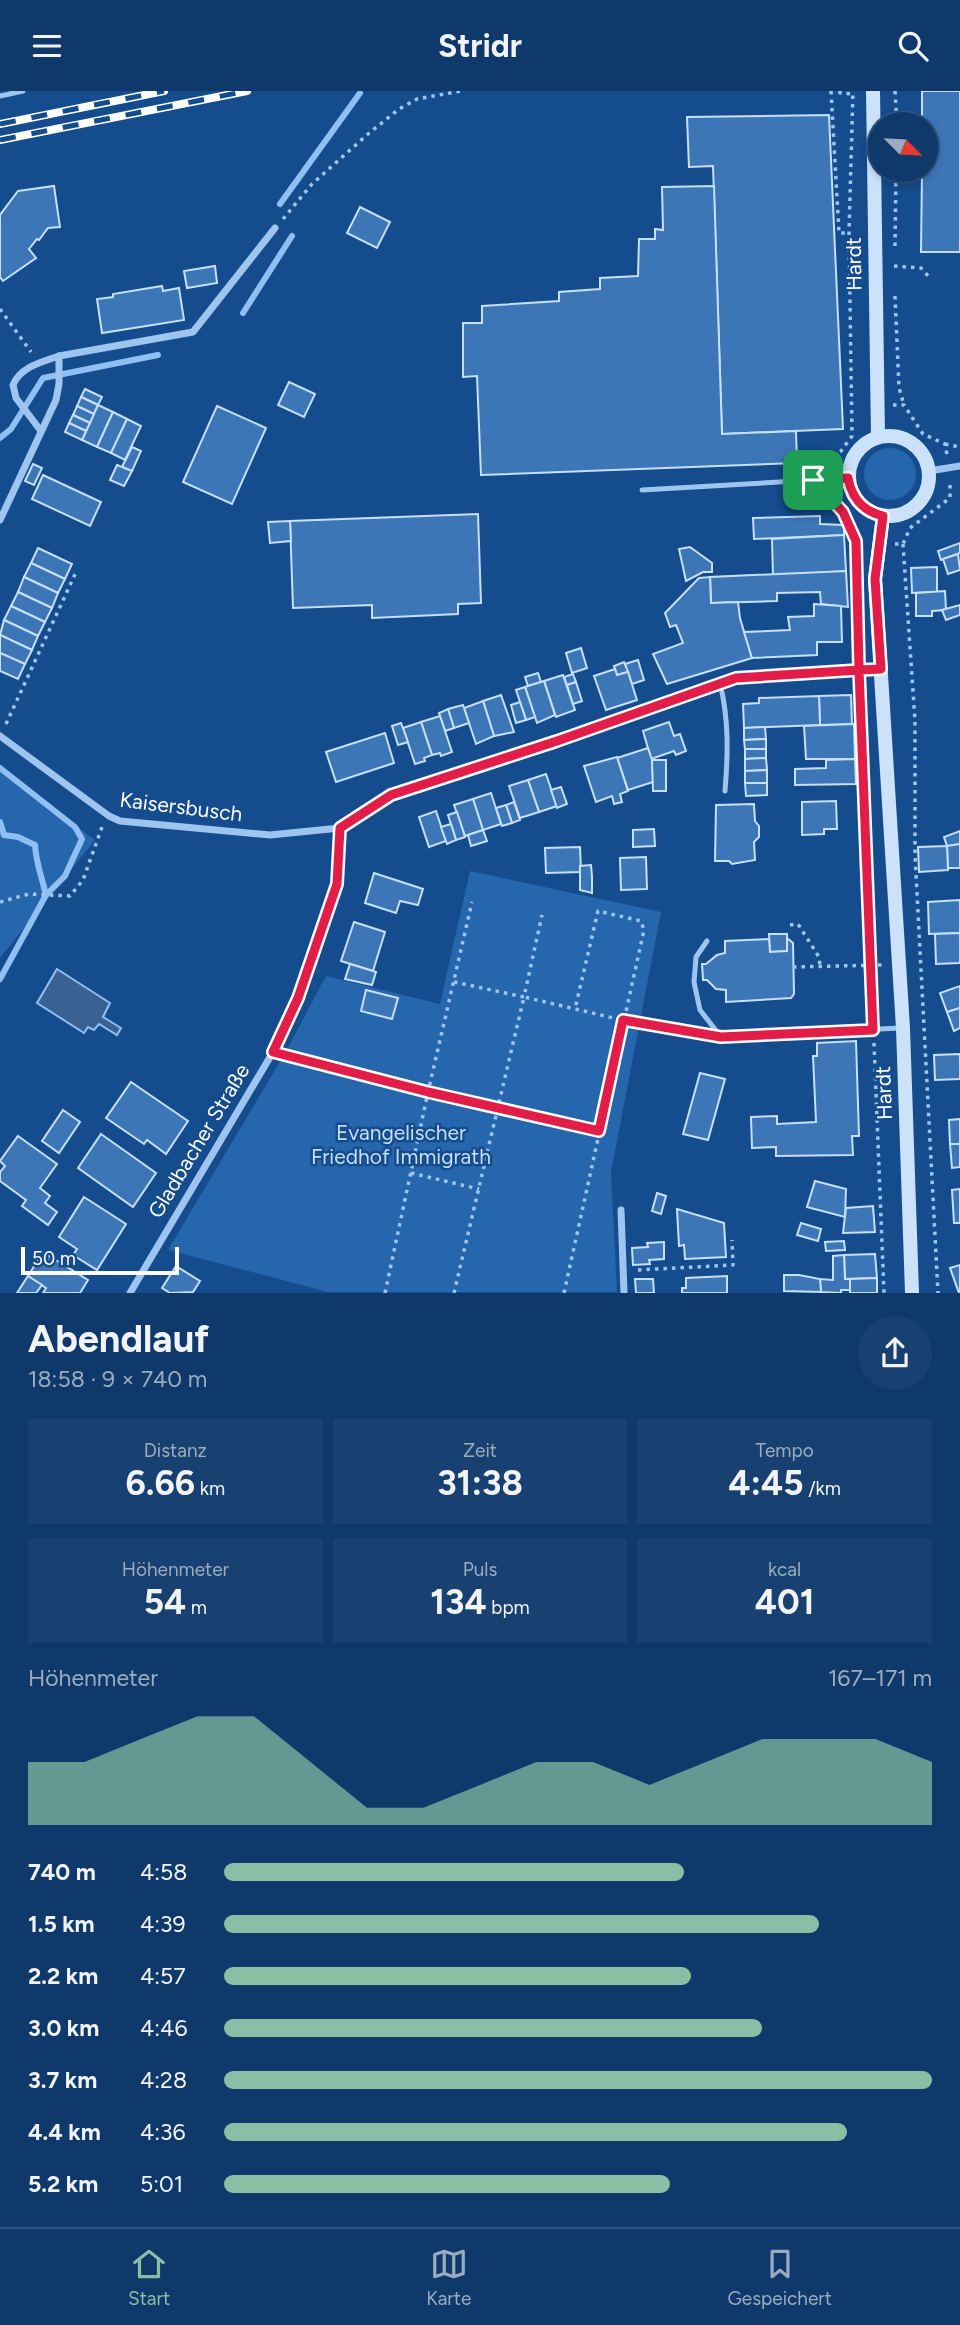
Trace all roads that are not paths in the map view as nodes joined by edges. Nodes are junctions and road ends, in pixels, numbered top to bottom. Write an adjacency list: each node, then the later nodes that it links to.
1 (23, 91): 3 (lane)
2 (873, 91): 7 (main road, Hardt)
3 (0, 96)
4 (275, 228): 5 (street)
5 (59, 356): 6 (street); 6 (street)
6 (41, 431): 13 (street)
7 (878, 437): 9 (main road); 10 (main road)
8 (960, 466): 9 (street)
9 (929, 471): 12 (main road)
10 (848, 478): 11 (lane); 12 (main road)
11 (642, 490)
12 (883, 516): 14 (main road, Hardt)
13 (0, 520)
14 (881, 669): 15 (street); 20 (main road, Hardt)
15 (720, 683): 17 (lane); 18 (street)
16 (0, 736): 18 (street, Kaisersbusch)
17 (725, 791)
18 (340, 828): 22 (street, Gladbacher Straße)
19 (707, 941): 20 (lane)
20 (903, 1028): 24 (main road, Hardt)
21 (621, 1210): 23 (street)
22 (130, 1293)
23 (624, 1293)
24 (912, 1293)

